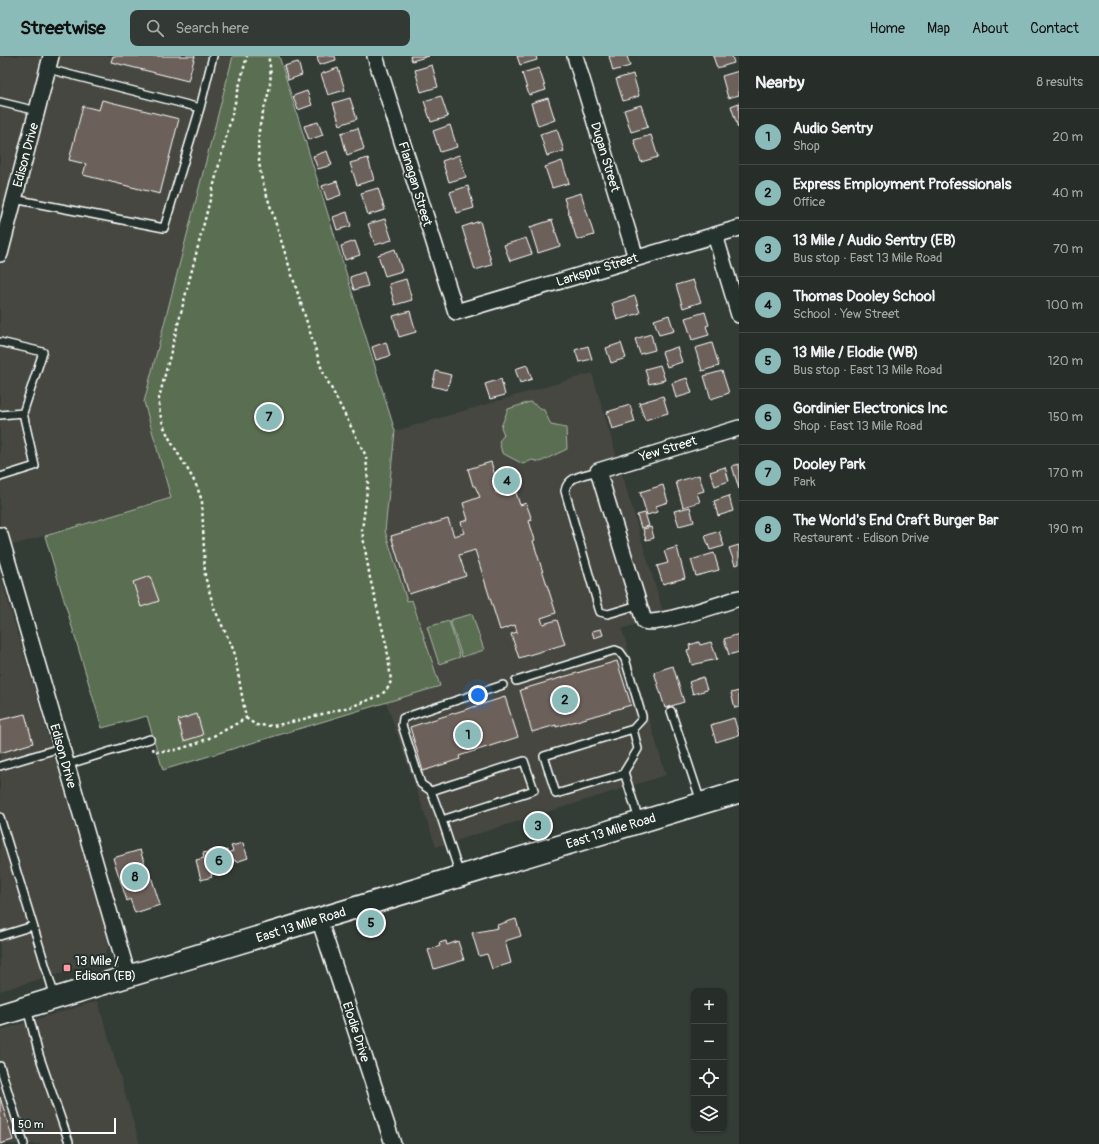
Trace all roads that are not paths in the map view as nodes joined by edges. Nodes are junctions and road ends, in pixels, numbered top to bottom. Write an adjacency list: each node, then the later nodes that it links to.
1 (213, 56): 6 (lane)
2 (375, 56): 14 (street, Flanagan Street)
3 (575, 56): 13 (street, Dugan Street)
4 (50, 62): 6 (lane); 7 (street, Edison Drive)
5 (0, 102): 7 (lane)
6 (200, 108): 8 (lane)
7 (38, 111): 8 (street, Edison Drive)
8 (14, 199): 9 (street, Edison Drive)
9 (5, 216): 12 (street, Edison Drive)
10 (739, 228): 11 (street, Larkspur Street)
11 (715, 235): 13 (street, Larkspur Street); 15 (street)
12 (0, 254)
13 (636, 258): 14 (street, Larkspur Street)
14 (456, 312)
15 (739, 315)
16 (0, 342): 17 (lane)
17 (24, 413): 18 (lane); 21 (lane)
18 (0, 415)
19 (739, 428): 20 (street, Yew Street)
20 (598, 471): 24 (street); 24 (lane)
21 (0, 477)
22 (0, 536): 30 (street, Edison Drive)
23 (739, 598): 24 (street)
24 (638, 605)
25 (516, 681): 28 (lane)
26 (503, 685): 34 (lane)
27 (671, 711): 36 (lane)
28 (633, 729): 33 (lane); 33 (lane)
29 (150, 740): 31 (lane)
30 (60, 748): 31 (street, Edison Drive); 32 (lane)
31 (65, 765): 44 (street, Edison Drive)
32 (0, 766)
33 (624, 774): 39 (lane)
34 (431, 791): 38 (lane); 38 (lane)
35 (739, 792): 36 (main road, East 13 Mile Road)
36 (702, 803): 39 (main road, East 13 Mile Road)
37 (0, 817): 42 (lane)
38 (442, 820): 40 (lane)
39 (640, 822): 40 (main road, East 13 Mile Road)
40 (460, 877): 41 (main road, East 13 Mile Road)
41 (319, 919): 44 (main road, East 13 Mile Road); 51 (street, Elodie Drive)
42 (33, 926): 43 (lane); 45 (lane)
43 (0, 936)
44 (128, 976): 45 (main road, East 13 Mile Road)
45 (56, 998): 46 (main road, East 13 Mile Road)
46 (26, 1007): 47 (main road, East 13 Mile Road); 49 (lane)
47 (0, 1015)
48 (0, 1066): 50 (lane)
49 (69, 1142)
50 (24, 1144)
51 (393, 1144)

